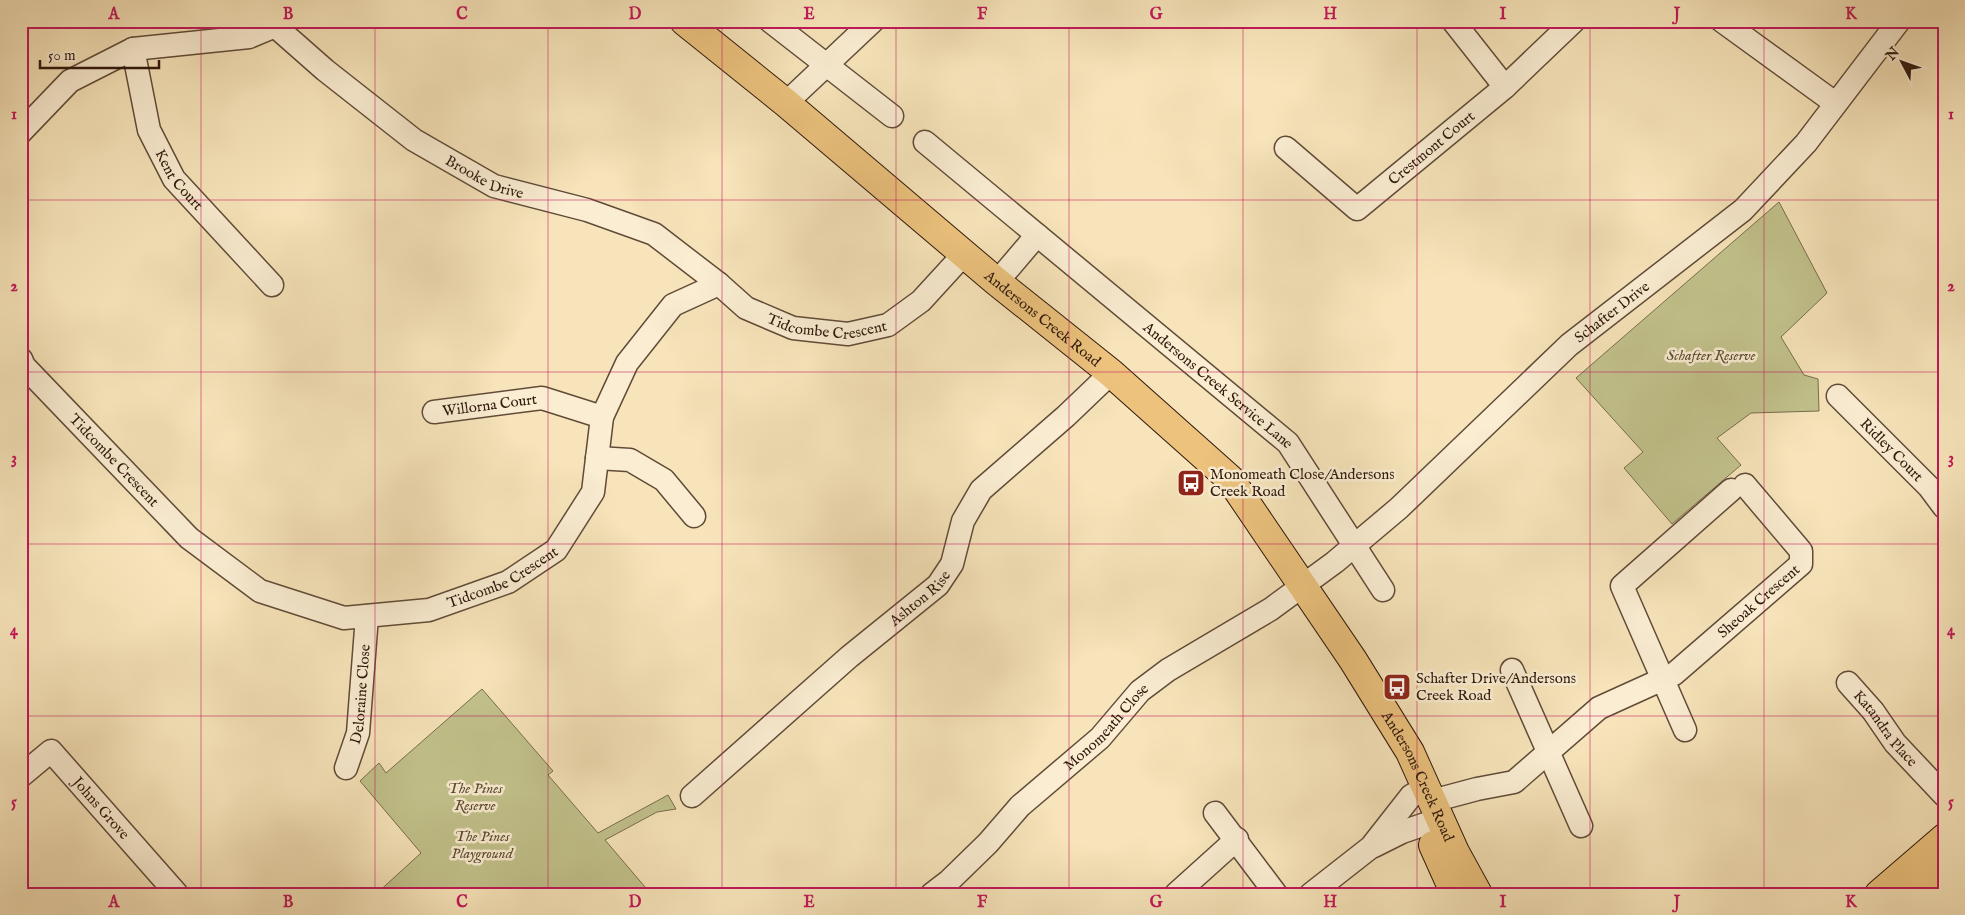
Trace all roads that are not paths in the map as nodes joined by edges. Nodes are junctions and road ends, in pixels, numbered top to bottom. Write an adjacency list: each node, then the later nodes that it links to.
1 (684, 21): 13 (main road, Andersons Creek Road)
2 (770, 21): 10 (street)
3 (873, 21): 10 (street)
4 (1453, 21): 11 (street)
5 (1574, 21): 11 (street, Crestmont Court)
6 (1722, 21): 12 (street)
7 (1899, 21): 12 (street, Schafter Drive)
8 (275, 24): 9 (street); 21 (street, Brooke Drive)
9 (133, 49): 15 (street); 22 (street, Kent Court)
10 (826, 65): 13 (street); 14 (street)
11 (1505, 87): 17 (street, Crestmont Court)
12 (1835, 103): 32 (street, Schafter Drive)
13 (786, 104): 19 (main road, Andersons Creek Road)
14 (892, 116)
15 (21, 132)
16 (925, 142): 18 (street, Andersons Creek Service Lane)
17 (1286, 148)
18 (1037, 234): 20 (street); 32 (street, Andersons Creek Service Lane)
19 (964, 254): 20 (main road, Andersons Creek Road); 21 (street, Tidcombe Crescent)
20 (997, 282): 24 (main road, Andersons Creek Road)
21 (719, 284): 28 (street, Tidcombe Crescent)
22 (272, 285)
23 (21, 359): 25 (street, Tidcombe Crescent)
24 (1111, 373): 33 (main road, Andersons Creek Road); 44 (street, Ashton Rise)
25 (29, 386): 35 (street, Tidcombe Crescent)
26 (1838, 396): 30 (street, Ridley Court)
27 (434, 412): 28 (street, Willorna Court)
28 (602, 417): 29 (street, Tidcombe Crescent)
29 (597, 458): 31 (street); 35 (street, Tidcombe Crescent)
30 (1944, 507)
31 (694, 516)
32 (1353, 546): 33 (street, Schafter Drive); 34 (street, Andersons Creek Service Lane)
33 (1304, 586): 45 (main road, Andersons Creek Road); 55 (street, Monomeath Close)
34 (1383, 590)
35 (367, 616): 41 (street, Deloraine Close)
36 (1512, 670): 40 (street)
37 (1663, 679): 37 (street, Sheoak Crescent); 39 (street, Sheoak Crescent); 40 (street, Sheoak Crescent)
38 (1848, 684): 43 (street, Katandra Place)
39 (1685, 730)
40 (1548, 752): 45 (street, Sheoak Crescent); 47 (street)
41 (346, 768)
42 (21, 776): 54 (street, Johns Grove)
43 (1944, 795)
44 (692, 796)
45 (1426, 806): 50 (street); 50 (street, Sheoak Crescent); 59 (main road, Andersons Creek Road); 60 (main road, Andersons Creek Road)
46 (1215, 814): 49 (street)
47 (1581, 826)
48 (1944, 838): 61 (main road)
49 (1237, 839): 51 (street); 56 (street)
50 (1371, 847): 53 (street)
51 (1249, 859): 57 (street); 58 (street)
52 (1944, 871): 62 (main road)
53 (1315, 892)
54 (177, 894)
55 (932, 894)
56 (1176, 894)
57 (1259, 894)
58 (1276, 894)
59 (1454, 894)
60 (1478, 894)
61 (1879, 894)
62 (1918, 894)

